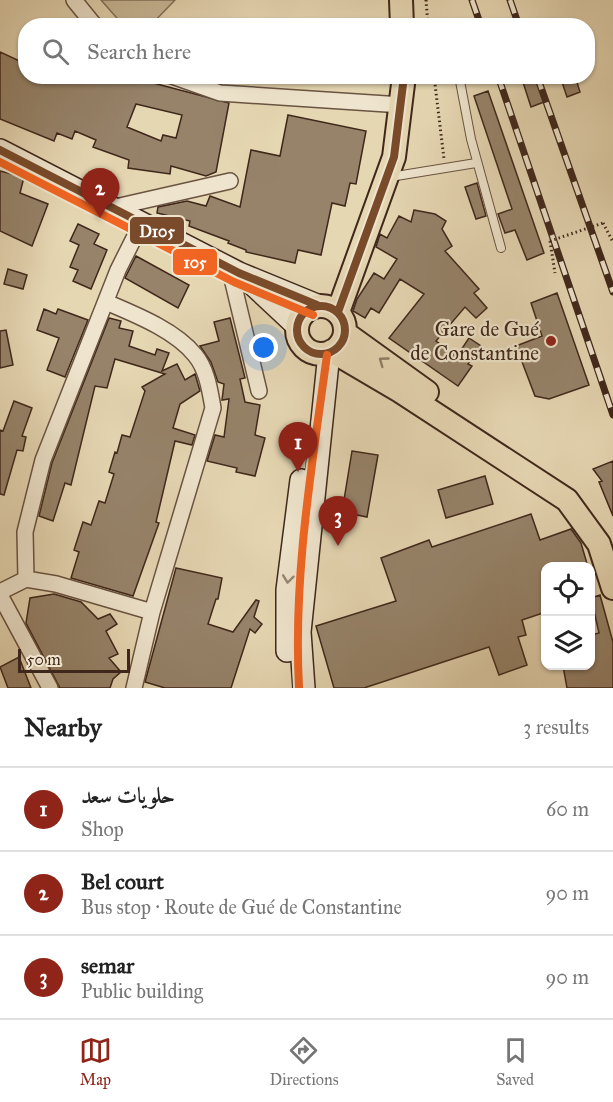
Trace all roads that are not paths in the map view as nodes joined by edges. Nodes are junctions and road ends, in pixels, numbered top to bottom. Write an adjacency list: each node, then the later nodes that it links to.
1 (74, 0): 3 (street)
2 (401, 0): 4 (main road)
3 (89, 18)
4 (402, 18)
5 (195, 84): 8 (street)
6 (403, 84): 8 (main road)
7 (461, 84): 10 (lane)
8 (402, 105): 11 (main road)
9 (0, 150): 13 (main road)
10 (476, 163): 11 (lane); 15 (lane)
11 (388, 177): 19 (main road)
12 (230, 181): 13 (street)
13 (111, 208): 14 (main road)
14 (142, 222): 16 (main road); 17 (street)
15 (501, 248)
16 (234, 269): 18 (main road); 19 (main road); 20 (street)
17 (106, 302): 22 (street); 25 (street)
18 (297, 326): 19 (main road); 19 (main road)
19 (328, 331): 21 (main road, one-way to 19); 23 (main road); 28 (main road, one-way to 28); 29 (main road)
20 (259, 391)
21 (613, 548)
22 (26, 579): 24 (street); 25 (street)
23 (613, 588)
24 (0, 594): 26 (street)
25 (152, 612): 27 (street)
26 (50, 688)
27 (134, 688)
28 (289, 688)
29 (304, 688)

